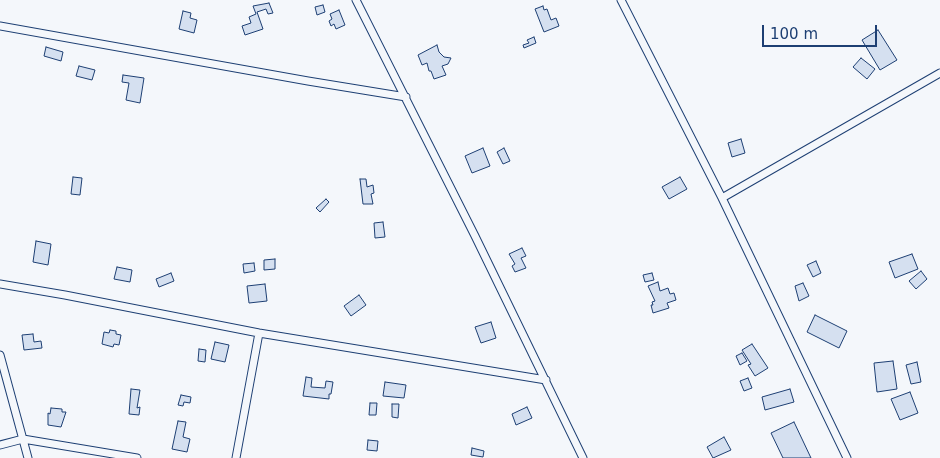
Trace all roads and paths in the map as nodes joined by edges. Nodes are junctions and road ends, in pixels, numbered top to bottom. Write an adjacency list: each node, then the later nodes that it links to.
1 (356, 0): 5 (street)
2 (621, 0): 6 (street)
3 (0, 26): 5 (street)
4 (940, 73): 6 (street)
5 (406, 97): 10 (street)
6 (722, 198): 17 (street)
7 (0, 284): 8 (street)
8 (258, 333): 10 (street); 15 (street)
9 (0, 355): 11 (street)
10 (546, 380): 16 (street)
11 (23, 439): 12 (street); 13 (street); 14 (street)
12 (0, 445)
13 (28, 458)
14 (137, 458)
15 (236, 458)
16 (583, 458)
17 (847, 458)

